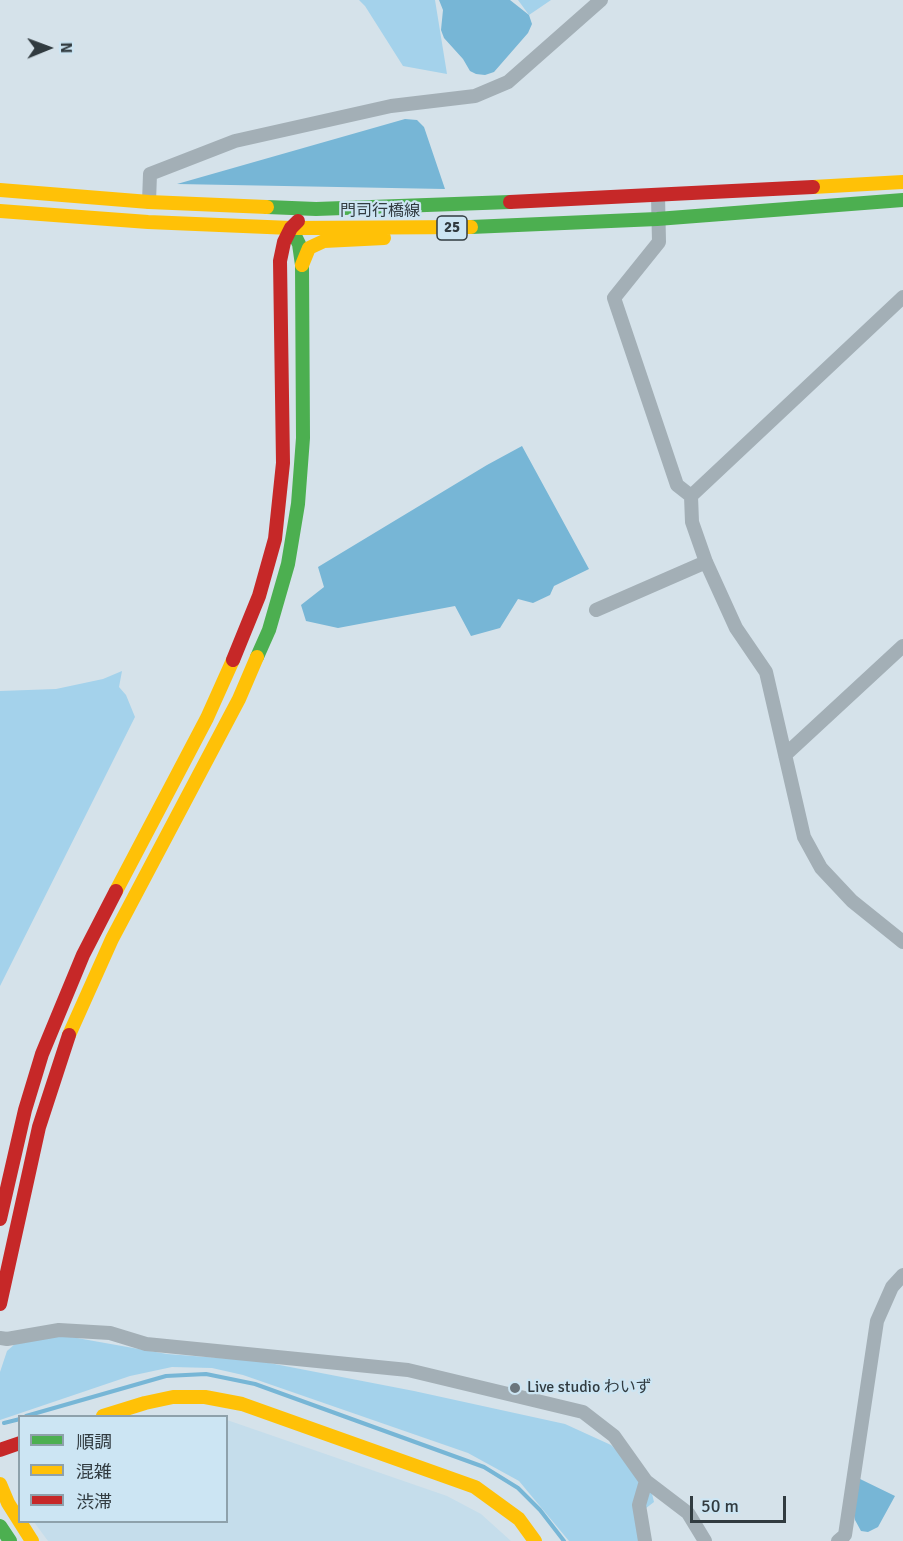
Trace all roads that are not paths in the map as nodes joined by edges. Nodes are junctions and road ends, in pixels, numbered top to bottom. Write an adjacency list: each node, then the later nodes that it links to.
1 (602, 0): 6 (street)
2 (903, 182): 4 (street, 門司行橋線 / 25)
3 (0, 191): 6 (street, 門司行橋線 / 25); 11 (street)
4 (658, 196): 7 (street, 門司行橋線 / 25); 9 (street)
5 (903, 200): 9 (street, 門司行橋線 / 25)
6 (149, 202): 7 (street, 門司行橋線 / 25)
7 (316, 209): 11 (street)
8 (0, 211): 10 (street, 門司行橋線 / 25)
9 (657, 219): 12 (street, 門司行橋線 / 25); 16 (street)
10 (254, 226): 11 (street, 門司行橋線 / 25); 13 (street)
11 (291, 228): 12 (street, 門司行橋線 / 25); 13 (street); 14 (street)
12 (436, 229): 14 (street)
13 (280, 261): 22 (street)
14 (302, 265): 24 (street)
15 (903, 297): 16 (street)
16 (691, 496): 17 (street)
17 (706, 562): 18 (street); 20 (street)
18 (597, 610)
19 (903, 646): 20 (street)
20 (785, 754): 21 (street)
21 (903, 942)
22 (0, 1219)
23 (903, 1275): 34 (street)
24 (0, 1304)
25 (0, 1338): 29 (street)
26 (106, 1415): 37 (street)
27 (18, 1444): 28 (street)
28 (0, 1450)
29 (646, 1480): 38 (street); 39 (street)
30 (0, 1484): 31 (street)
31 (18, 1519)
32 (21, 1523): 36 (street)
33 (0, 1526): 35 (street)
34 (844, 1539)
35 (9, 1541)
36 (32, 1541)
37 (535, 1541)
38 (645, 1541)
39 (705, 1541)

